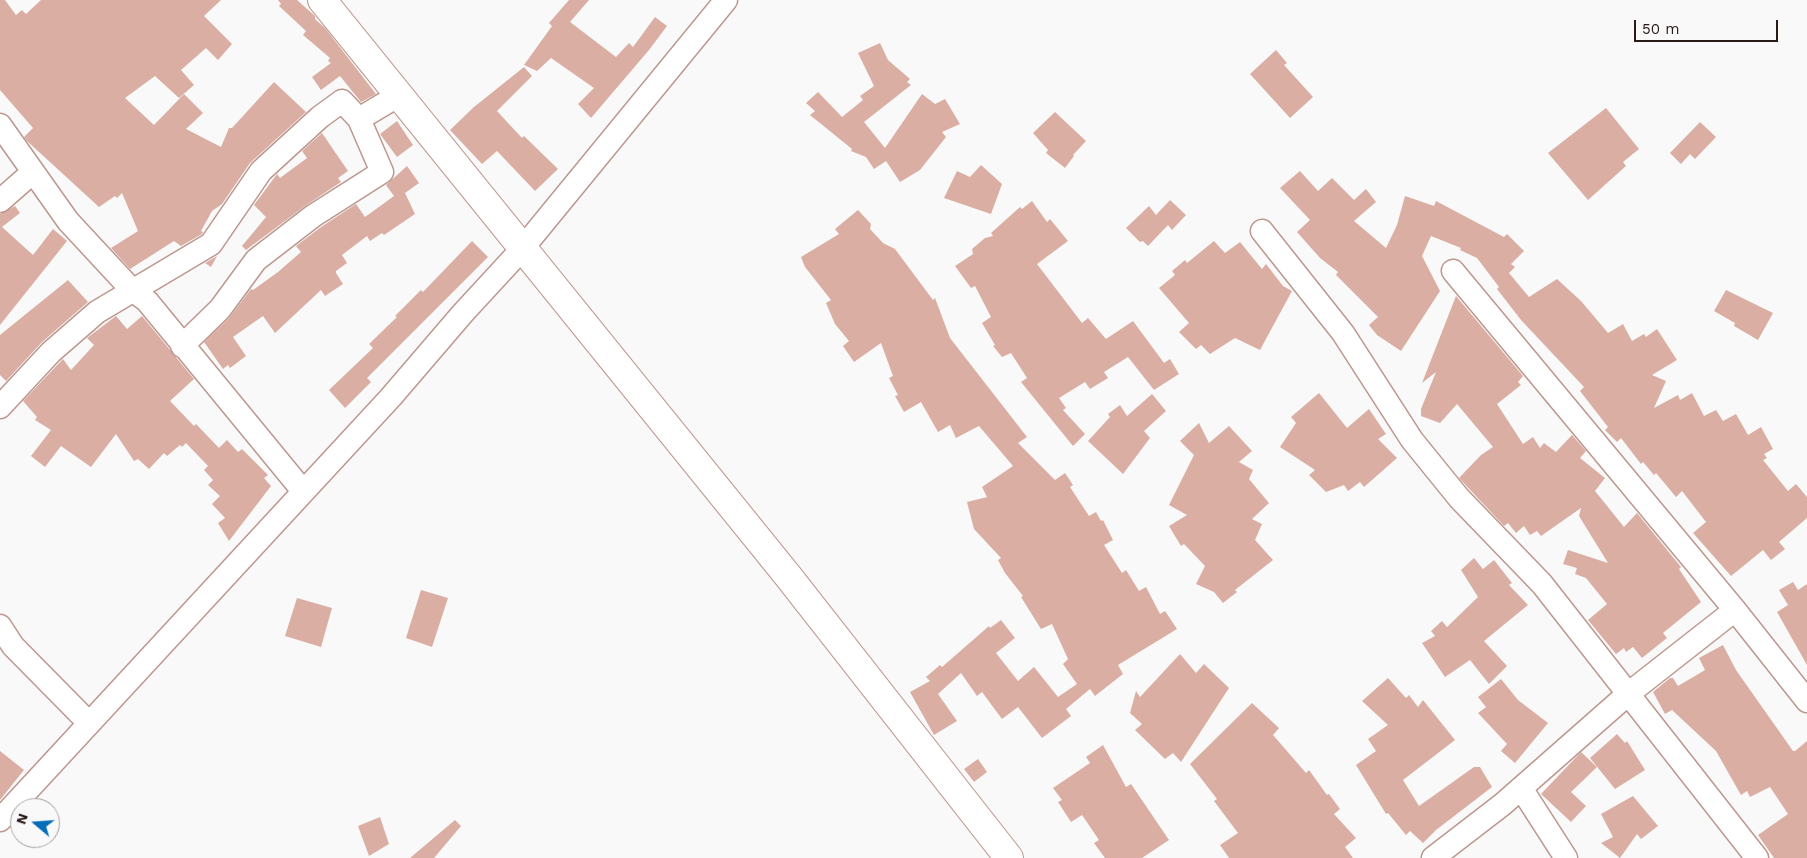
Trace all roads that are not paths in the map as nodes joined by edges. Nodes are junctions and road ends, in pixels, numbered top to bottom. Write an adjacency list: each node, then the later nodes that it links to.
1 (322, 0): 3 (street)
2 (726, 0): 9 (street)
3 (399, 96): 4 (street); 9 (street)
4 (359, 119): 11 (street); 12 (street)
5 (0, 125): 6 (street)
6 (33, 172): 7 (street); 11 (street)
7 (0, 201)
8 (1262, 231): 17 (street)
9 (522, 249): 14 (street); 22 (street)
10 (1453, 271): 15 (street)
11 (132, 290): 12 (street); 13 (street)
12 (182, 346): 14 (street)
13 (0, 407)
14 (303, 491): 19 (street)
15 (1735, 610): 17 (street); 18 (street)
16 (0, 626): 19 (street)
17 (1628, 694): 20 (street); 25 (street)
18 (1807, 701)
19 (89, 723): 21 (street)
20 (1521, 788): 23 (street); 24 (street)
21 (0, 820)
22 (1009, 858)
23 (1433, 858)
24 (1566, 858)
25 (1757, 858)

